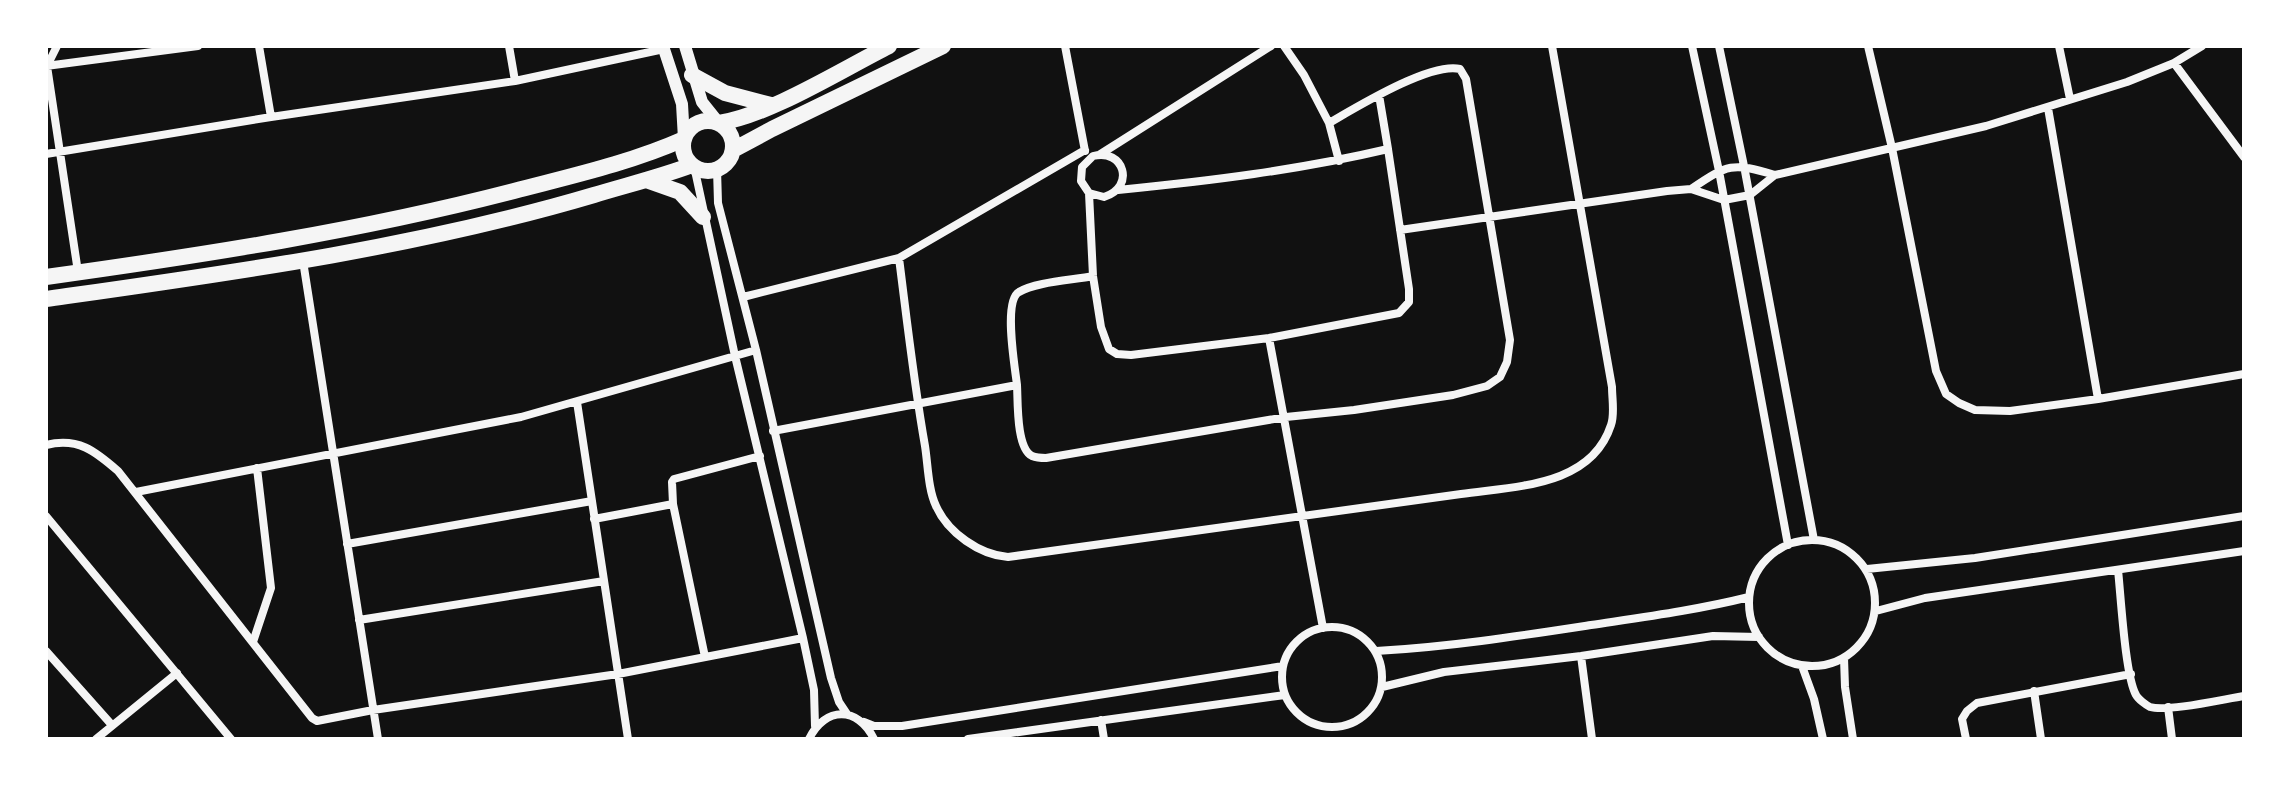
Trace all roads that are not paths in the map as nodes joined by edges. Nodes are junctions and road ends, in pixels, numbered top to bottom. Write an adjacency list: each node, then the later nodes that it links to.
1 (57, 46): 20 (street)
2 (198, 46): 17 (street)
3 (259, 46): 27 (street)
4 (509, 46): 22 (street)
5 (685, 46): 21 (street)
6 (889, 46): 25 (main road)
7 (943, 46): 33 (main road)
8 (1065, 46): 34 (street)
9 (1271, 46): 37 (street)
10 (1284, 46): 29 (street)
11 (1552, 46): 52 (street)
12 (1692, 46): 44 (street)
13 (1719, 46): 42 (street)
14 (1868, 46): 31 (street)
15 (2059, 46): 24 (street)
16 (2202, 46): 19 (street)
17 (179, 47): 20 (street)
18 (663, 47): 22 (street); 30 (street)
19 (2174, 63): 24 (street); 38 (street)
20 (46, 66): 35 (street)
21 (692, 75): 25 (main road); 28 (street)
22 (515, 81): 27 (street)
23 (1379, 95): 29 (street); 32 (street); 54 (street)
24 (2070, 99): 26 (street)
25 (771, 105): 28 (main road)
26 (2048, 108): 31 (street); 68 (street)
27 (271, 117): 35 (street)
28 (718, 122): 30 (main road); 33 (main road)
29 (1329, 123): 40 (street)
30 (684, 139): 41 (main road); 58 (main road)
31 (1892, 148): 45 (street); 68 (street)
32 (1388, 149): 40 (street); 55 (street)
33 (733, 150): 43 (main road)
34 (1085, 150): 39 (street); 56 (street)
35 (60, 153): 36 (street); 58 (street)
36 (46, 154)
37 (1099, 155): 39 (street); 48 (street)
38 (2244, 157)
39 (1087, 161): 49 (street)
40 (1339, 161): 48 (street)
41 (693, 166): 43 (main road); 46 (main road); 53 (street)
42 (1744, 166): 44 (street); 45 (street); 50 (street)
43 (717, 169): 61 (street)
44 (1719, 171): 47 (street); 51 (street)
45 (1775, 175): 50 (street)
46 (644, 180): 53 (main road); 57 (main road)
47 (1691, 189): 51 (street); 52 (street)
48 (1118, 190): 49 (street)
49 (1089, 193): 59 (street)
50 (1750, 195): 51 (street); 84 (street)
51 (1724, 200): 86 (street)
52 (1579, 202): 54 (street); 80 (street)
53 (703, 217): 65 (street)
54 (1490, 217): 55 (street); 71 (street)
55 (1400, 230): 63 (street)
56 (899, 258): 61 (street); 70 (street)
57 (303, 261): 62 (main road); 74 (street)
58 (78, 272): 60 (main road)
59 (1093, 276): 63 (street); 67 (street)
60 (46, 277)
61 (743, 297): 64 (street)
62 (46, 299)
63 (1269, 338): 71 (street)
64 (756, 350): 65 (street); 72 (street)
65 (735, 356): 69 (street); 75 (street)
66 (2244, 374): 68 (street)
67 (1017, 385): 70 (street); 71 (street)
68 (2098, 399)
69 (577, 402): 74 (street); 78 (street)
70 (918, 405): 72 (street); 80 (street)
71 (1286, 417): 80 (street)
72 (773, 431): 114 (street)
73 (46, 445): 77 (street)
74 (333, 453): 76 (street); 85 (street)
75 (760, 456): 79 (street); 96 (street)
76 (257, 468): 77 (street); 97 (street)
77 (136, 492): 97 (street)
78 (592, 501): 83 (street); 85 (street)
79 (673, 504): 83 (street); 101 (street)
80 (1304, 514): 94 (street)
81 (46, 516): 105 (street)
82 (2244, 516): 88 (street)
83 (594, 519): 90 (street)
84 (1814, 540): 86 (street); 88 (street)
85 (347, 544): 93 (street)
86 (1788, 545): 91 (street)
87 (2244, 551): 89 (street)
88 (1867, 569): 92 (street)
89 (2118, 570): 92 (street); 107 (street)
90 (604, 581): 93 (street); 106 (street)
91 (1749, 597): 95 (street); 99 (street)
92 (1876, 611): 102 (street)
93 (359, 620): 113 (street)
94 (1323, 628): 99 (street); 103 (street)
95 (1759, 637): 100 (street); 104 (street)
96 (803, 638): 101 (street); 118 (street)
97 (253, 642): 113 (street)
98 (46, 651): 117 (street)
99 (1376, 651): 108 (street)
100 (1581, 656): 108 (street); 129 (street)
101 (705, 657): 106 (street)
102 (1844, 658): 104 (street); 131 (street)
103 (1283, 666): 110 (street); 116 (street)
104 (1802, 666): 130 (street)
105 (177, 673): 117 (street); 120 (street)
106 (618, 674): 113 (street); 124 (street)
107 (2131, 674): 109 (street); 112 (street)
108 (1382, 687): 119 (street)
109 (2034, 691): 132 (street); 133 (street)
110 (1285, 695): 115 (street); 119 (street)
111 (2244, 696): 112 (street)
112 (2168, 707): 134 (street)
113 (373, 710): 123 (street)
114 (847, 714): 116 (street); 118 (street)
115 (1101, 720): 121 (street); 127 (street)
116 (864, 722): 126 (street)
117 (111, 724): 122 (street)
118 (815, 726): 125 (street)
119 (1348, 726): 128 (street)
120 (225, 737)
121 (973, 738)
122 (96, 739)
123 (378, 739)
124 (628, 739)
125 (809, 739)
126 (874, 739)
127 (1104, 739)
128 (1350, 739)
129 (1592, 739)
130 (1823, 739)
131 (1853, 739)
132 (1966, 739)
133 (2041, 739)
134 (2172, 739)

